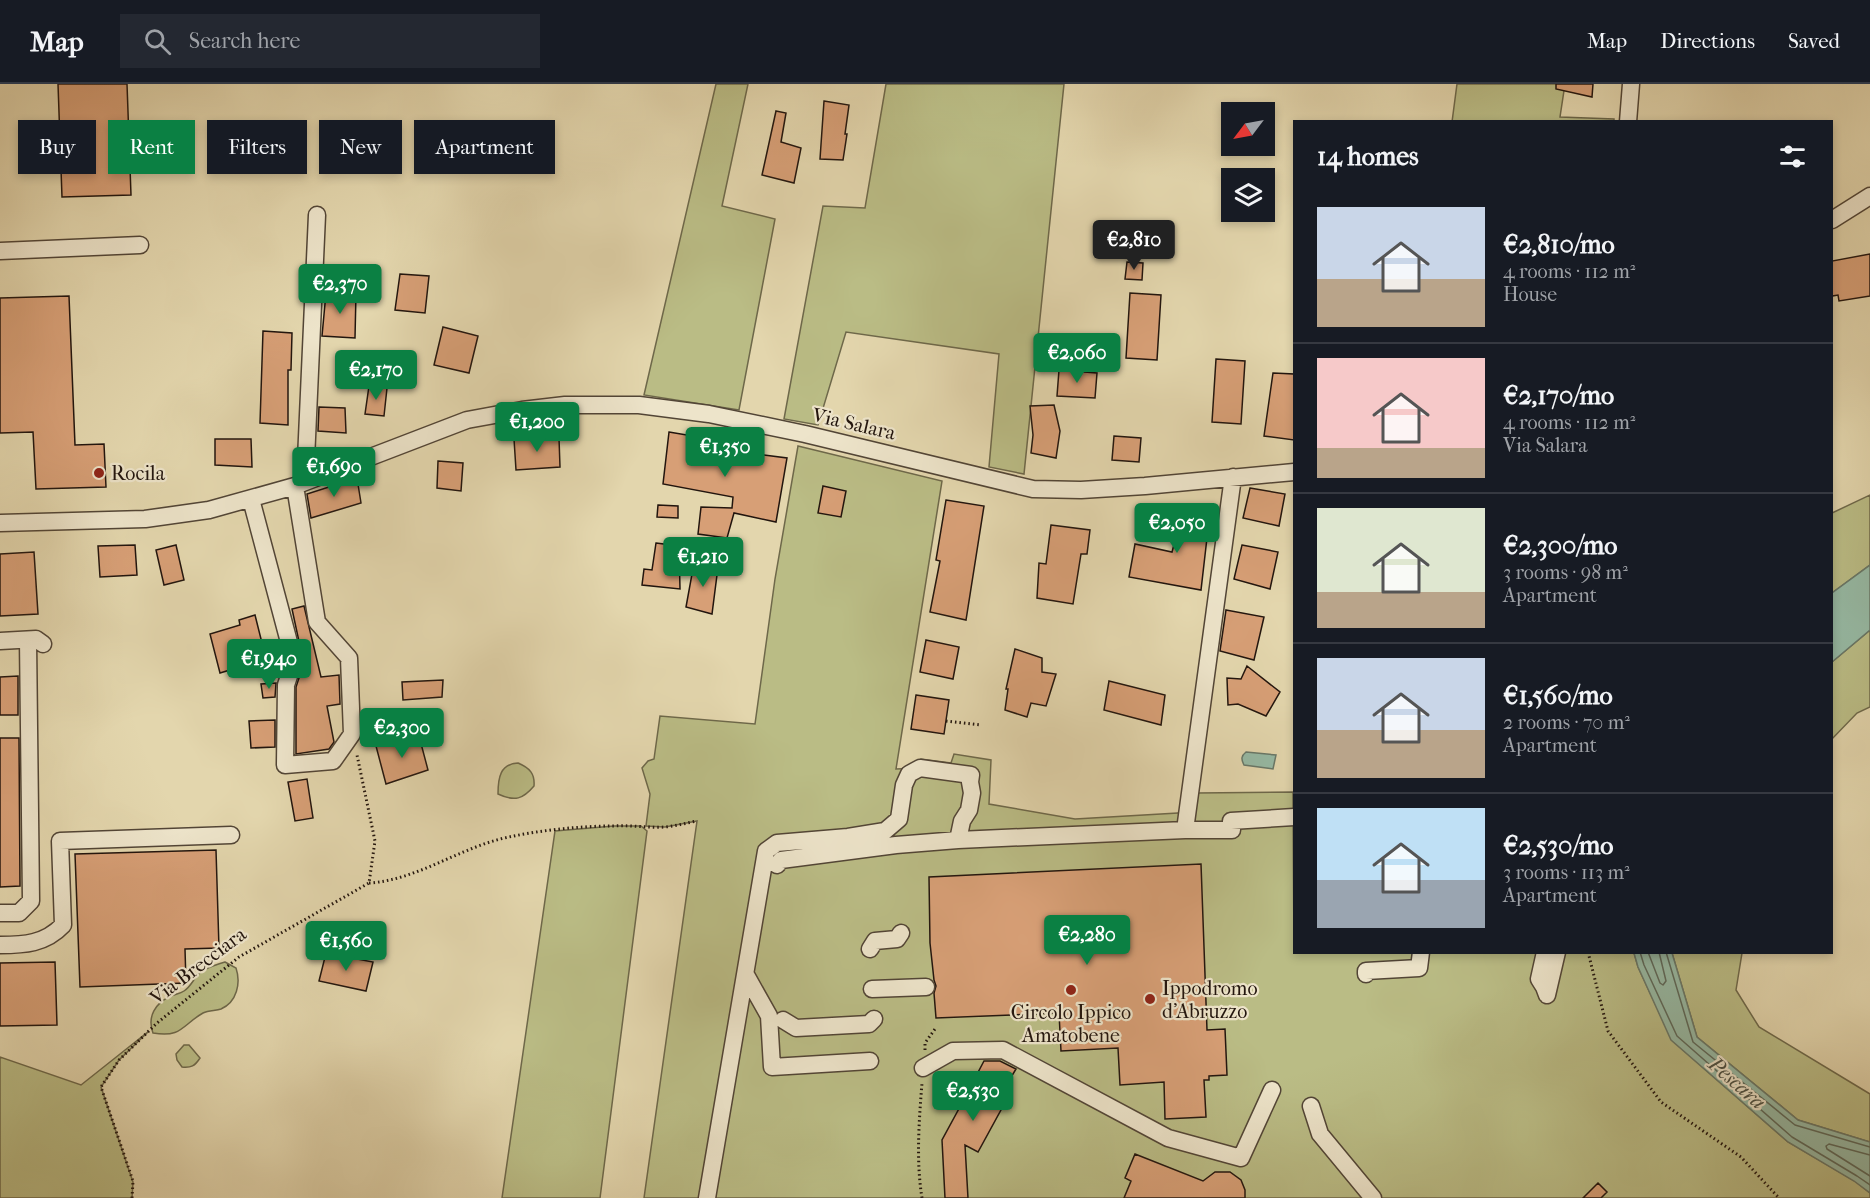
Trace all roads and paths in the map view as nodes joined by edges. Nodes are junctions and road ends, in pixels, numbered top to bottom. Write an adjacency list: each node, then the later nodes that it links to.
1 (1631, 84): 2 (street)
2 (1628, 120)
3 (1870, 196): 5 (street)
4 (317, 215): 10 (street)
5 (1833, 219)
6 (140, 245): 7 (street)
7 (0, 251)
8 (1293, 472): 9 (street, Via Salara)
9 (1233, 477): 10 (street, Via Salara); 19 (street)
10 (300, 484): 11 (street, Via Salara); 16 (street)
11 (251, 499): 12 (street, Via Salara); 16 (street)
12 (0, 523)
13 (0, 641): 24 (street)
14 (946, 721): 15 (path)
15 (981, 725)
16 (352, 734): 23 (path)
17 (1293, 817): 19 (street)
18 (697, 821): 23 (path)
19 (1185, 830): 21 (street)
20 (231, 835): 26 (street)
21 (958, 840): 22 (street); 33 (street)
22 (777, 865)
23 (369, 883): 43 (path, Via Brecciara)
24 (0, 913)
25 (901, 933): 27 (street)
26 (0, 945)
27 (870, 949)
28 (1421, 954): 32 (street)
29 (1545, 954): 30 (street)
30 (1557, 954)
31 (1589, 954): 47 (path)
32 (1366, 974)
33 (746, 975): 39 (street); 44 (street)
34 (926, 987): 35 (street)
35 (872, 988)
36 (874, 1019): 37 (street)
37 (783, 1020)
38 (935, 1029): 40 (path)
39 (870, 1061)
40 (923, 1068): 41 (street); 45 (path)
41 (1272, 1090)
42 (1311, 1106): 46 (street)
43 (132, 1198)
44 (707, 1198)
45 (922, 1198)
46 (1373, 1198)
47 (1779, 1198)

